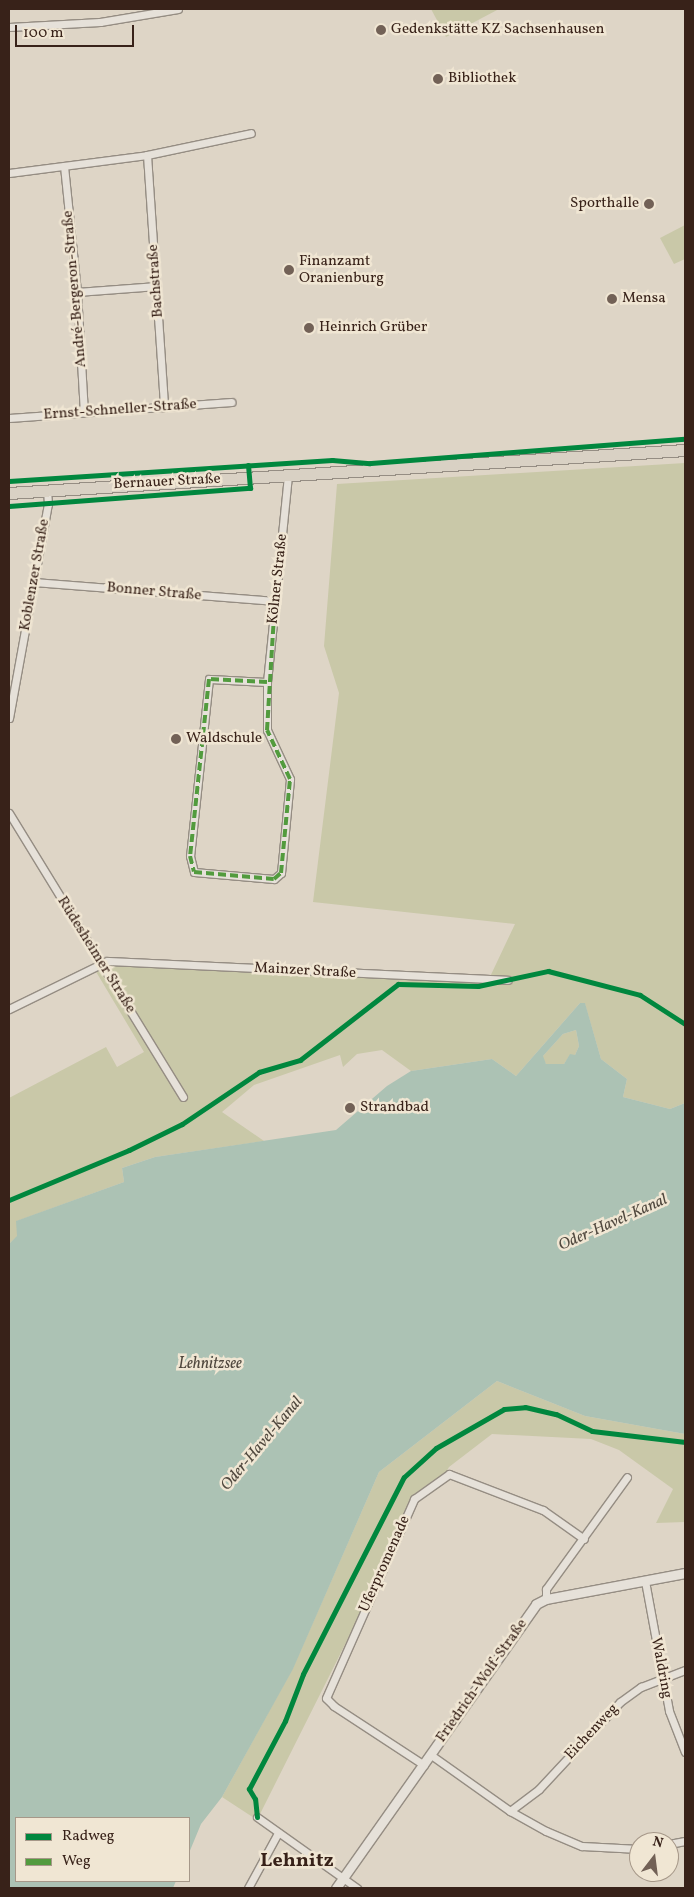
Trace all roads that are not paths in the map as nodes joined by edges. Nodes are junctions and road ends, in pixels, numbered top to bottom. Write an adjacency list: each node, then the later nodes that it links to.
1 (178, 9): 2 (street)
2 (9, 27)
3 (252, 133): 4 (street)
4 (147, 155): 5 (street); 7 (street, Bachstraße)
5 (64, 166): 6 (street); 8 (street, André-Bergeron-Straße)
6 (9, 173)
7 (157, 286): 8 (street); 10 (street, Bachstraße)
8 (77, 292): 11 (street, André-Bergeron-Straße)
9 (231, 402): 10 (street, Ernst-Schneller-Straße)
10 (164, 407): 11 (street, Ernst-Schneller-Straße)
11 (84, 412): 12 (street, Ernst-Schneller-Straße)
12 (9, 418)
13 (685, 450): 14 (main road, Bernauer Straße)
14 (288, 476): 15 (main road, Bernauer Straße); 18 (street, Kölner Straße)
15 (47, 490): 16 (main road, Bernauer Straße); 17 (street, Koblenzer Straße)
16 (9, 493)
17 (34, 582): 18 (street, Bonner Straße); 20 (street, Koblenzer Straße)
18 (275, 602): 19 (street, Kölner Straße)
19 (268, 682): 19 (street, Kölner Straße)
20 (9, 718)
21 (9, 813): 22 (street, Rüdesheimer Straße)
22 (101, 963): 23 (street, Mainzer Straße); 24 (street); 25 (street, Rüdesheimer Straße)
23 (508, 980)
24 (9, 1009)
25 (183, 1097)
26 (626, 1477): 27 (street, Friedrich-Wolf-Straße)
27 (584, 1539): 30 (street, Friedrich-Wolf-Straße); 35 (street, Uferpromenade)
28 (685, 1573): 29 (street)
29 (645, 1582): 30 (street); 32 (street, Waldring)
30 (546, 1599): 34 (street, Friedrich-Wolf-Straße)
31 (685, 1670): 32 (street, Eichenweg)
32 (662, 1678): 33 (street, Waldring); 36 (street, Eichenweg)
33 (685, 1752)
34 (431, 1755): 35 (street, Friedrich-Wolf-Straße); 36 (street)
35 (424, 1765): 40 (street, Friedrich-Wolf-Straße)
36 (510, 1811): 39 (street)
37 (257, 1817): 38 (street)
38 (278, 1833): 40 (street); 41 (street)
39 (629, 1848)
40 (343, 1878): 42 (street, Friedrich-Wolf-Straße); 43 (street)
41 (248, 1888)
42 (336, 1888)
43 (357, 1888)

